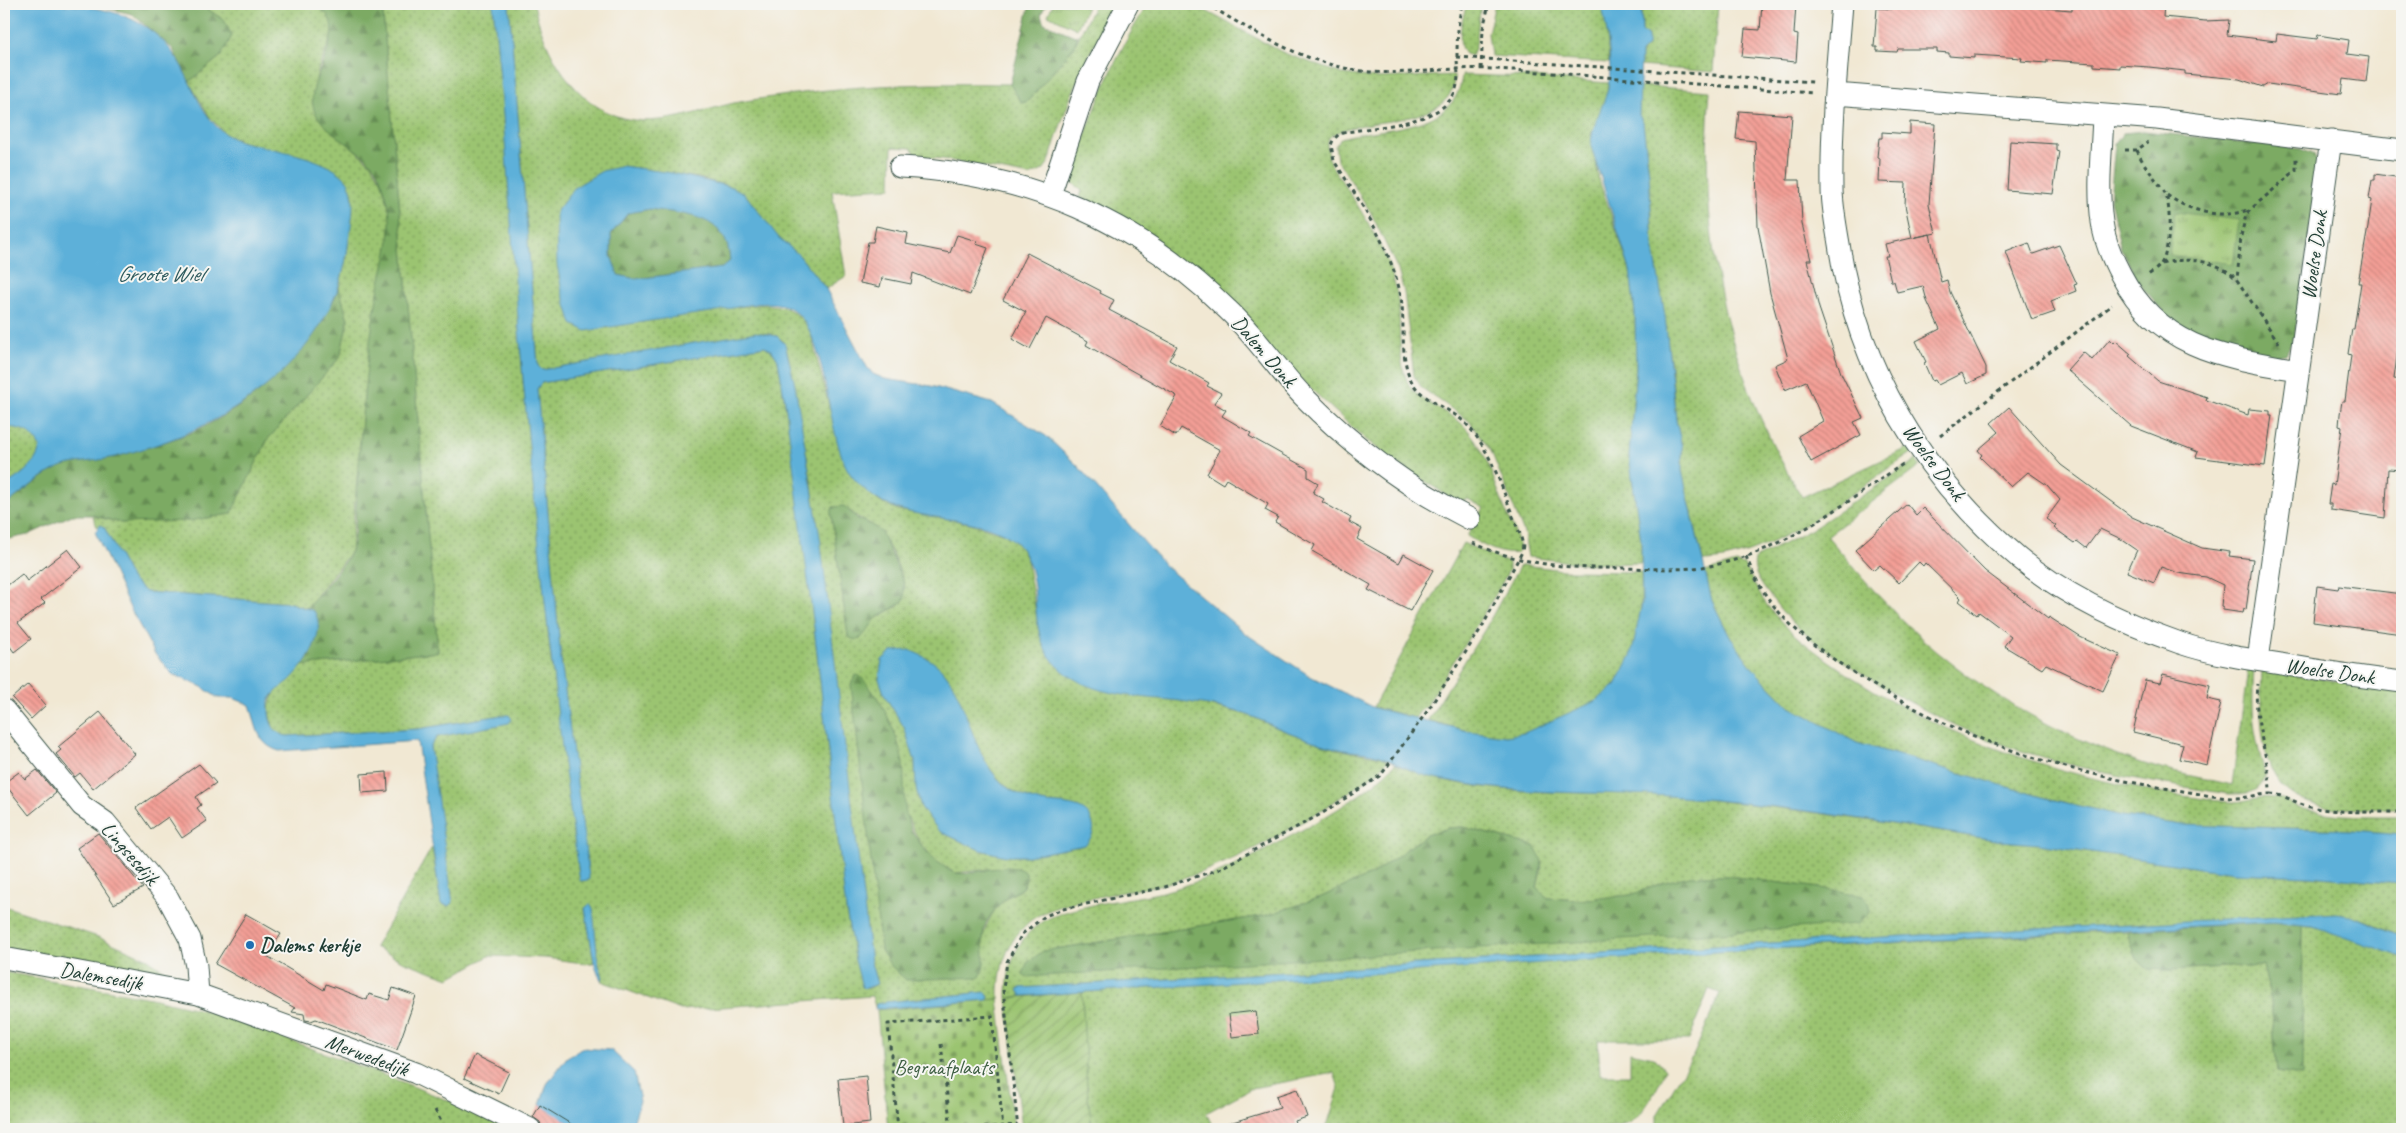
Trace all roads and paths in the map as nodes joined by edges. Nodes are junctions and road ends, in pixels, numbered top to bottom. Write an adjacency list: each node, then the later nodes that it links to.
1 (1128, 4): 17 (street)
2 (1207, 4): 8 (path)
3 (1462, 4): 6 (path)
4 (1489, 4): 7 (path)
5 (1842, 4): 10 (street, Woelse Donk)
6 (1457, 57): 7 (path); 8 (path)
7 (1481, 59): 9 (path); 10 (path)
8 (1457, 69): 9 (path); 29 (path)
9 (1481, 69): 10 (path)
10 (1836, 89): 11 (street); 31 (street, Woelse Donk)
11 (2102, 115): 12 (street); 22 (street)
12 (2303, 136): 13 (street); 19 (path)
13 (2331, 140): 15 (street); 23 (street, Woelse Donk)
14 (2137, 150): 18 (path)
15 (2402, 150)
16 (900, 167): 17 (street, Dalem Donk)
17 (1050, 195): 26 (street, Dalem Donk)
18 (2166, 195): 19 (path); 20 (path)
19 (2251, 209): 21 (path)
20 (2161, 264): 21 (path); 22 (path)
21 (2237, 280): 23 (path)
22 (2130, 292): 23 (street)
23 (2298, 370): 31 (street, Woelse Donk)
24 (1932, 430): 25 (path)
25 (1937, 438)
26 (1470, 519)
27 (1466, 540): 29 (path)
28 (1746, 556): 34 (path)
29 (1518, 560): 30 (path); 39 (path)
30 (1708, 566)
31 (2258, 660): 32 (street, Woelse Donk); 34 (path)
32 (2402, 682)
33 (4, 710): 37 (street, Lingsesdijk)
34 (2270, 794): 35 (path)
35 (2402, 812)
36 (4, 958): 37 (street, Dalemsedijk)
37 (198, 994): 40 (street, Merwededijk)
38 (941, 1044): 43 (path)
39 (1018, 1127): 41 (path)
40 (528, 1128)
41 (1003, 1128): 42 (path); 44 (path)
42 (898, 1129)
43 (951, 1129)
44 (968, 1129)

